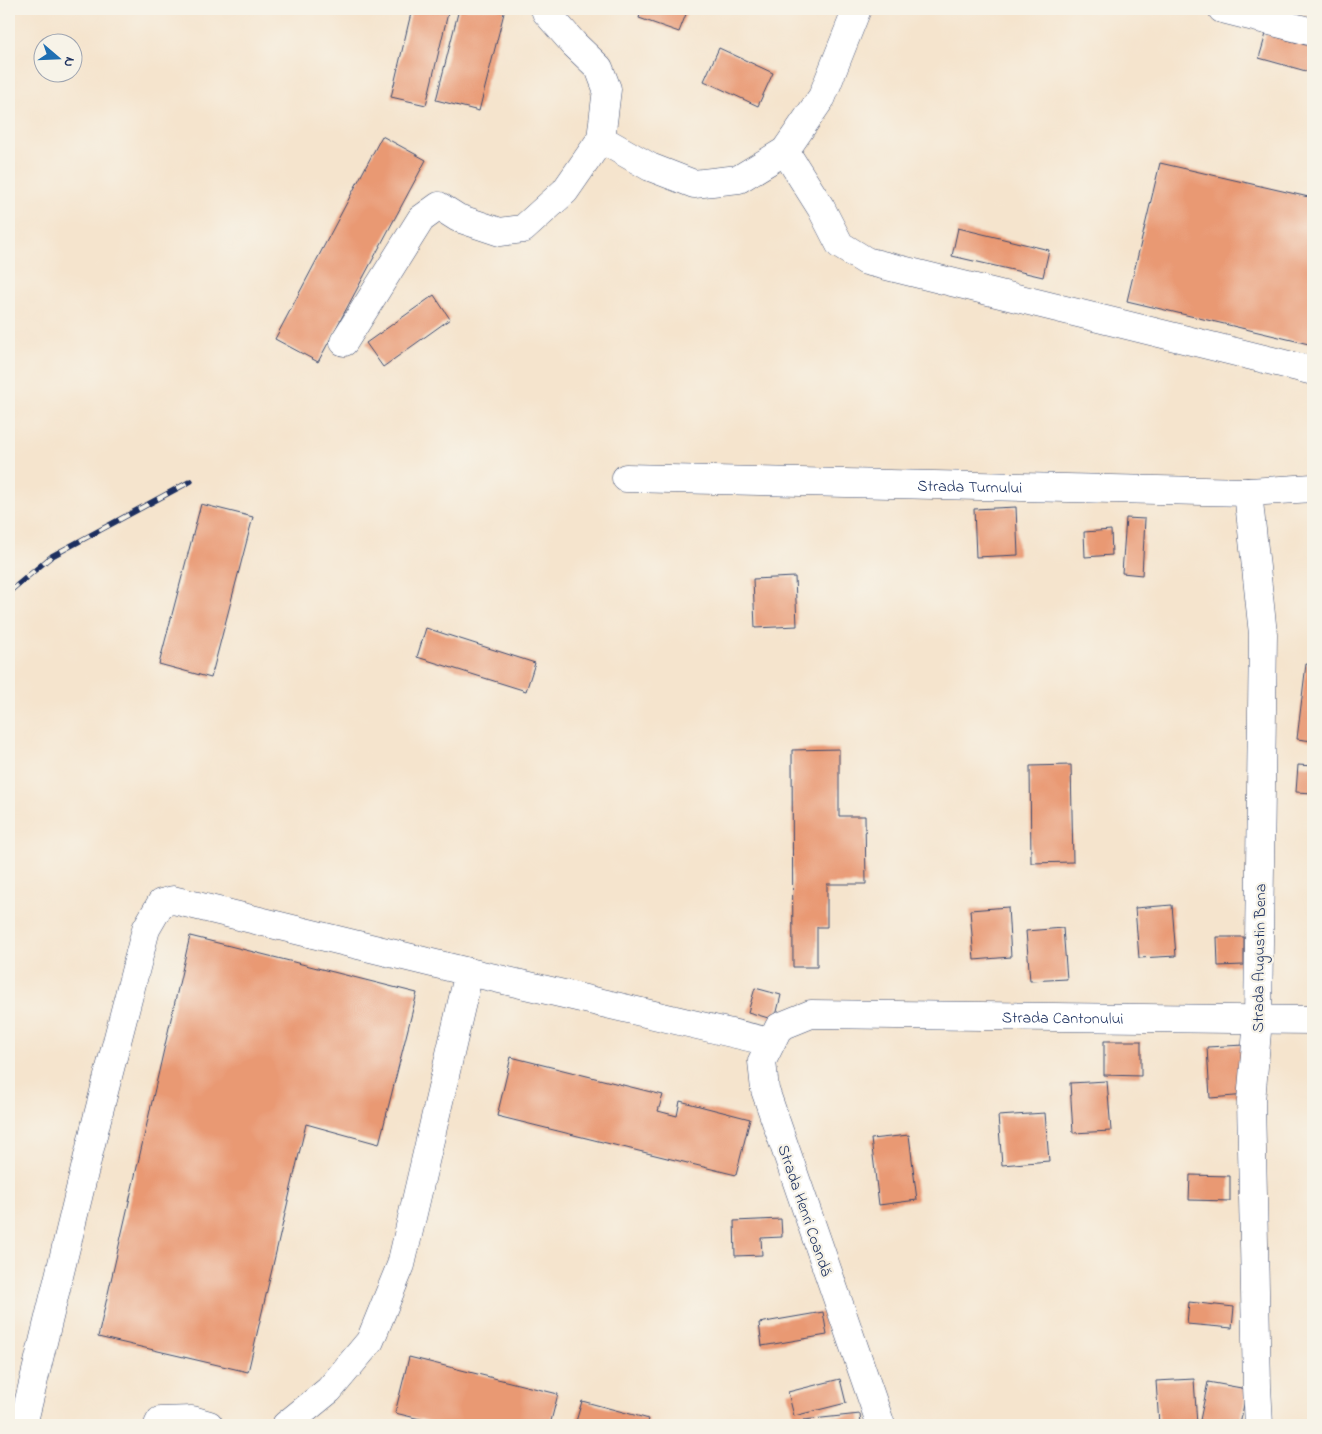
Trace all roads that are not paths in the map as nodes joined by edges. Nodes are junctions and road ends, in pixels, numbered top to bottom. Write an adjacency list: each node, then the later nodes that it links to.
1 (545, 9): 5 (street)
2 (856, 9): 6 (street)
3 (1222, 9): 4 (street)
4 (1313, 32)
5 (601, 139): 6 (street); 7 (street)
6 (785, 151): 8 (street)
7 (344, 342)
8 (1313, 371)
9 (626, 478): 11 (street, Strada Turnului)
10 (1313, 488): 11 (street, Strada Turnului)
11 (1248, 492): 14 (street, Strada Augustin Bena)
12 (469, 972): 16 (street); 17 (street); 20 (street)
13 (811, 1014): 14 (street, Strada Cantonului); 16 (street, Strada Henri Coandă)
14 (1258, 1020): 15 (street, Strada Cantonului); 22 (street, Strada Augustin Bena)
15 (1313, 1020)
16 (770, 1042): 21 (street, Strada Henri Coandă)
17 (23, 1425)
18 (158, 1425): 19 (street)
19 (209, 1425)
20 (286, 1425)
21 (881, 1425)
22 (1259, 1425)

